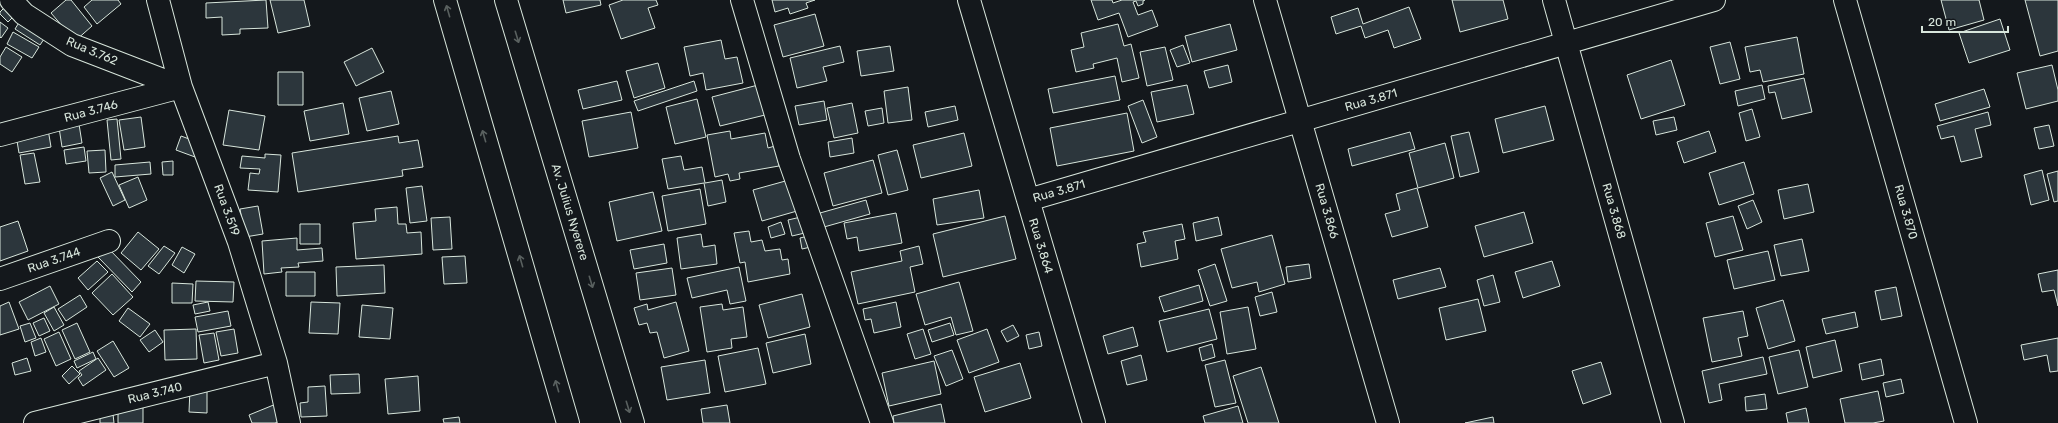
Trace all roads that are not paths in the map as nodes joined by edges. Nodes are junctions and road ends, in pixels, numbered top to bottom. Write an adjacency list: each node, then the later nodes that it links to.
1 (11, 0): 12 (street, Rua 3.762)
2 (158, 0): 12 (street, Rua 3.519)
3 (445, 0): 21 (street, one-way to 3)
4 (506, 0): 22 (street, Av. Julius Nyerere, one-way to 22)
5 (742, 0): 23 (street)
6 (969, 0): 15 (street, Rua 3.864)
7 (1265, 0): 13 (street, Rua 3.866)
8 (1554, 0): 11 (street, Rua 3.868)
9 (1714, 0): 11 (street, Rua 3.871)
10 (1845, 0): 27 (street, Rua 3.870)
11 (1567, 43): 13 (street, Rua 3.871); 26 (street, Rua 3.868)
12 (181, 86): 14 (street, Rua 3.746); 18 (street, Rua 3.519)
13 (1301, 120): 15 (street, Rua 3.871); 25 (street, Rua 3.866)
14 (0, 135)
15 (1028, 200): 24 (street, Rua 3.864)
16 (109, 241): 17 (street, Rua 3.744)
17 (0, 279)
18 (276, 363): 19 (street, Rua 3.740); 20 (street, Rua 3.519)
19 (35, 423)
20 (289, 423)
21 (568, 423)
22 (633, 423)
23 (882, 423)
24 (1094, 423)
25 (1388, 423)
26 (1673, 423)
27 (1966, 423)

